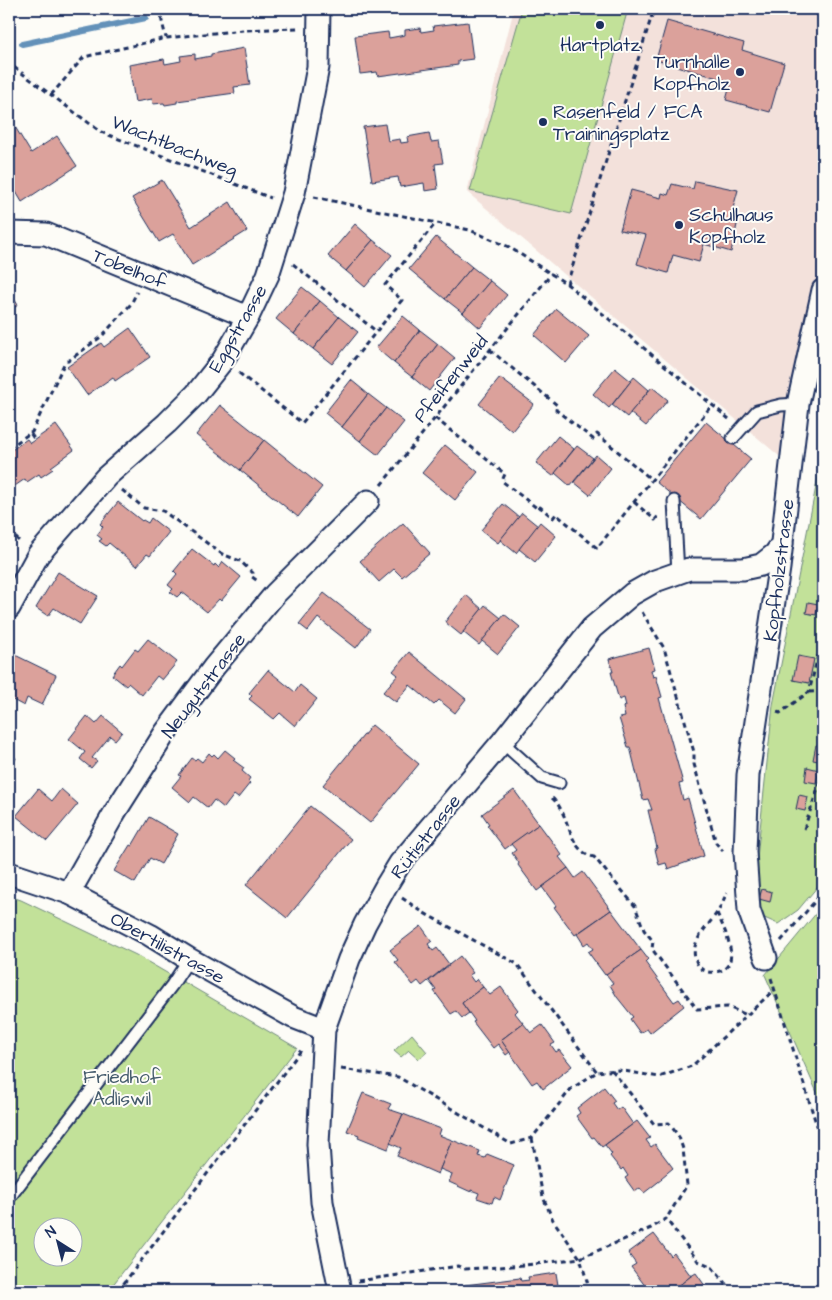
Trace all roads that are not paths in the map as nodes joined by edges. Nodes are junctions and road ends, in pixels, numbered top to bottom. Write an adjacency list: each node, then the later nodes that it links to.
1 (319, 18): 4 (street, Eggstrasse)
2 (9, 233): 4 (street, Tobelhof)
3 (823, 290): 5 (street, Kopfholzstrasse)
4 (248, 317): 11 (street, Eggstrasse)
5 (798, 404): 6 (lane); 9 (street, Kopfholzstrasse)
6 (737, 434)
7 (368, 501): 15 (street, Neugutstrasse)
8 (674, 501): 10 (lane)
9 (782, 544): 10 (street, Rütistrasse); 16 (street, Kopfholzstrasse)
10 (678, 573): 12 (street, Rütistrasse)
11 (9, 608)
12 (502, 742): 13 (lane); 18 (street, Rütistrasse)
13 (559, 783)
14 (9, 873): 15 (street, Obertilistrasse)
15 (69, 893): 17 (street, Obertilistrasse)
16 (766, 958)
17 (189, 959): 18 (street, Obertilistrasse); 19 (lane)
18 (324, 1029): 20 (street, Rütistrasse)
19 (9, 1198)
20 (339, 1288)

